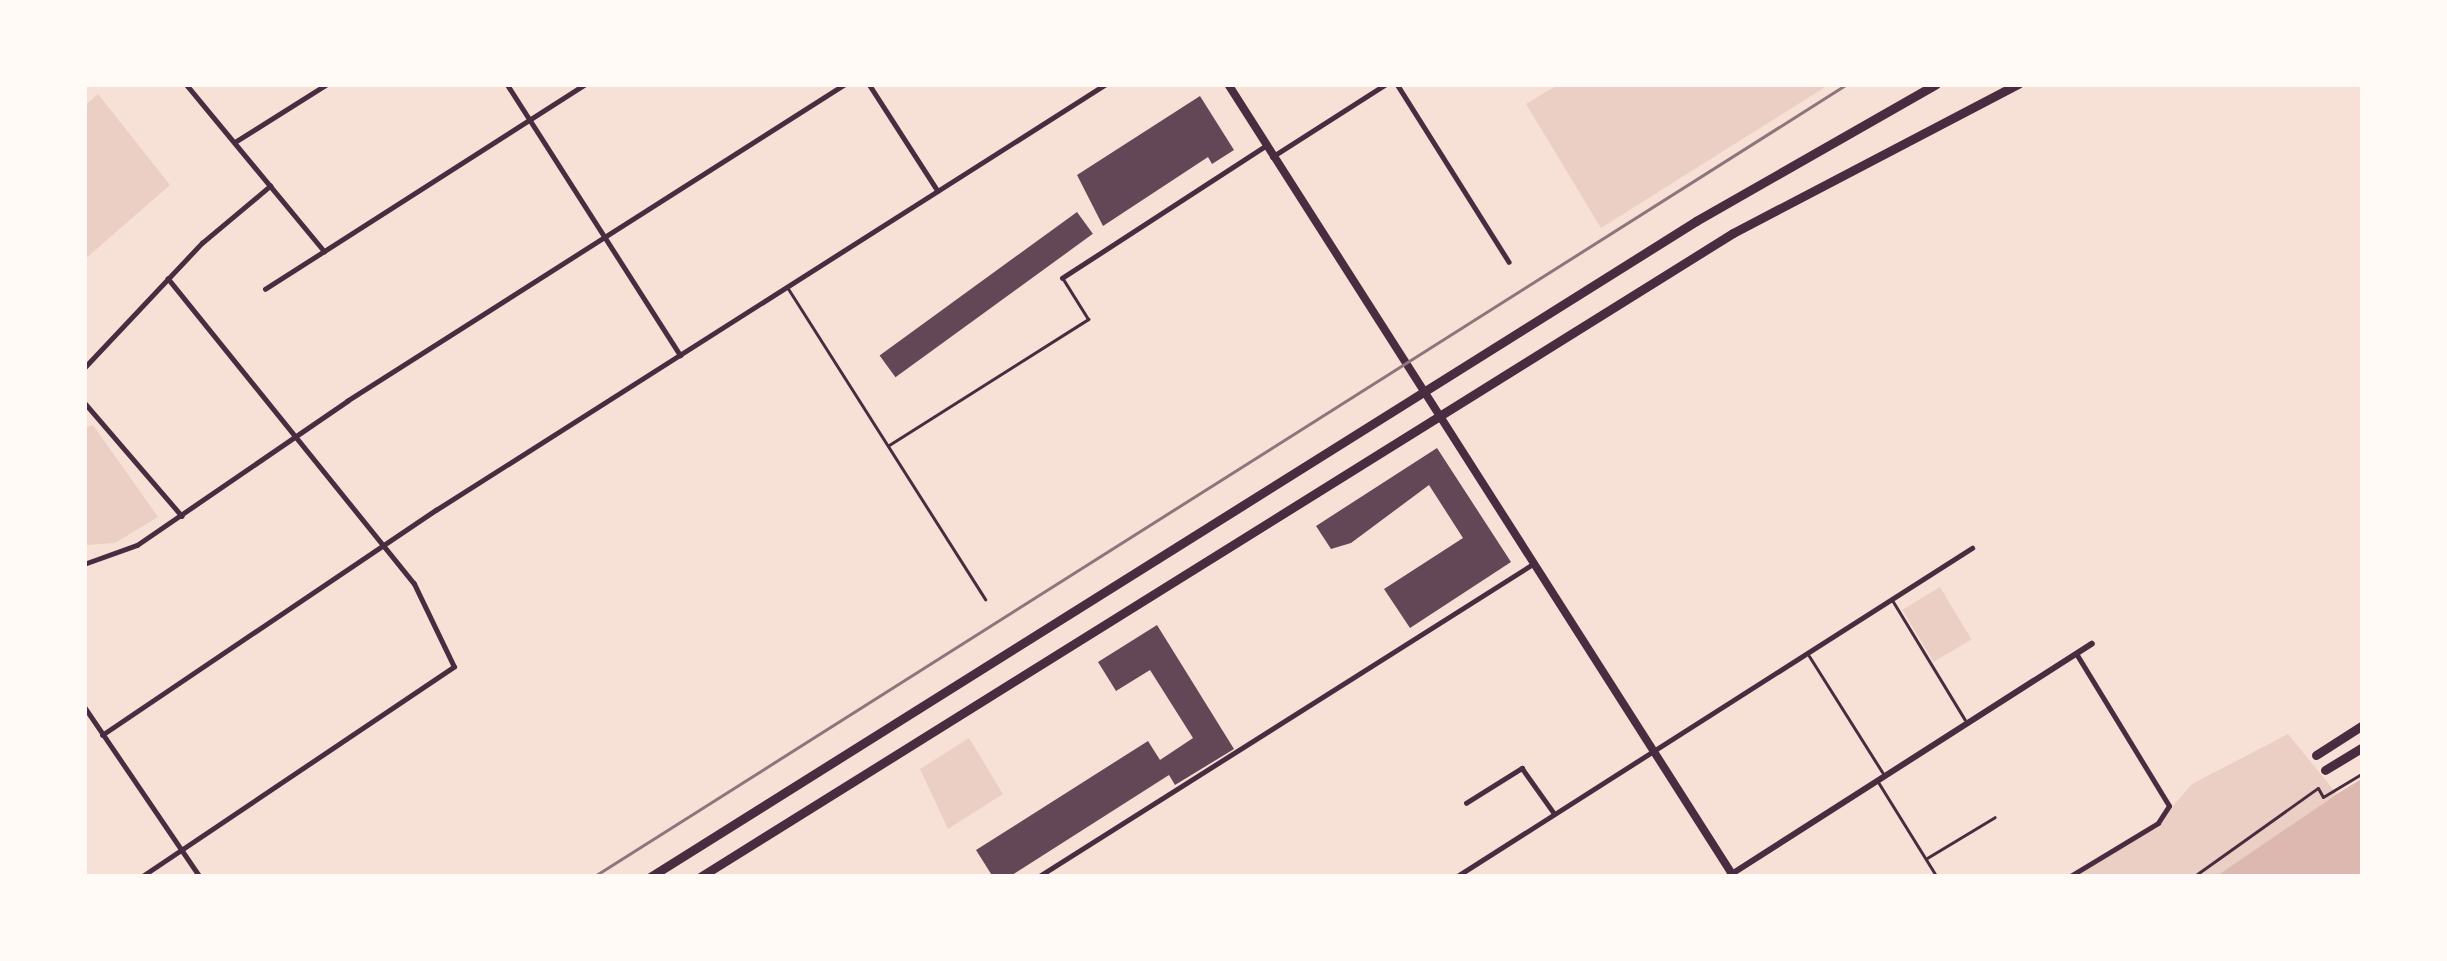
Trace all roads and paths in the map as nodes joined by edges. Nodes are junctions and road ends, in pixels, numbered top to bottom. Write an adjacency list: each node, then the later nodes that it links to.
1 (186, 84): 14 (street)
2 (327, 84): 14 (street)
3 (507, 84): 13 (street)
4 (586, 84): 13 (street)
5 (845, 84): 19 (street)
6 (869, 84): 18 (street)
7 (1106, 84): 18 (street)
8 (1228, 84): 15 (main road)
9 (1386, 84): 16 (street)
10 (1397, 84): 21 (street)
11 (1936, 84): 28 (highway)
12 (2018, 84): 30 (highway)
13 (530, 120): 19 (street); 20 (street)
14 (235, 142): 17 (street)
15 (1265, 146): 16 (main road); 22 (street)
16 (1273, 157): 28 (main road)
17 (270, 186): 20 (street); 23 (street)
18 (938, 191): 24 (street)
19 (605, 237): 26 (street); 31 (street)
20 (324, 251): 25 (street)
21 (1509, 262)
22 (1062, 278): 32 (lane)
23 (168, 280): 27 (street); 31 (street)
24 (788, 287): 26 (street); 32 (lane)
25 (265, 289)
26 (680, 355): 34 (street)
27 (84, 368)
28 (1425, 392): 30 (main road); 61 (highway)
29 (84, 401): 33 (street)
30 (1440, 416): 37 (main road); 62 (highway)
31 (297, 438): 33 (street); 34 (street)
32 (887, 446): 38 (lane)
33 (182, 516): 36 (street)
34 (385, 546): 46 (street); 56 (street)
35 (1972, 548): 39 (street)
36 (84, 563)
37 (1533, 564): 48 (main road); 63 (street)
38 (985, 599)
39 (1891, 599): 41 (street); 44 (lane)
40 (2092, 644): 42 (street)
41 (1807, 652): 48 (street); 52 (lane)
42 (2078, 655): 44 (street); 66 (street)
43 (84, 706): 46 (street)
44 (1968, 724): 52 (street)
45 (2363, 725): 49 (highway)
46 (102, 735): 56 (street)
47 (2363, 747): 50 (highway)
48 (1652, 751): 54 (street); 58 (main road)
49 (2316, 755)
50 (2326, 770)
51 (2363, 773): 67 (path)
52 (1881, 779): 57 (lane); 58 (street)
53 (1466, 803): 54 (street)
54 (1554, 813): 64 (street)
55 (1995, 817): 57 (lane)
56 (182, 849): 59 (street); 60 (street)
57 (1926, 859): 65 (lane)
58 (1731, 876)
59 (140, 877)
60 (200, 877)
61 (650, 877)
62 (700, 877)
63 (1038, 877)
64 (1456, 877)
65 (1937, 877)
66 (2069, 877)
67 (2193, 877)

